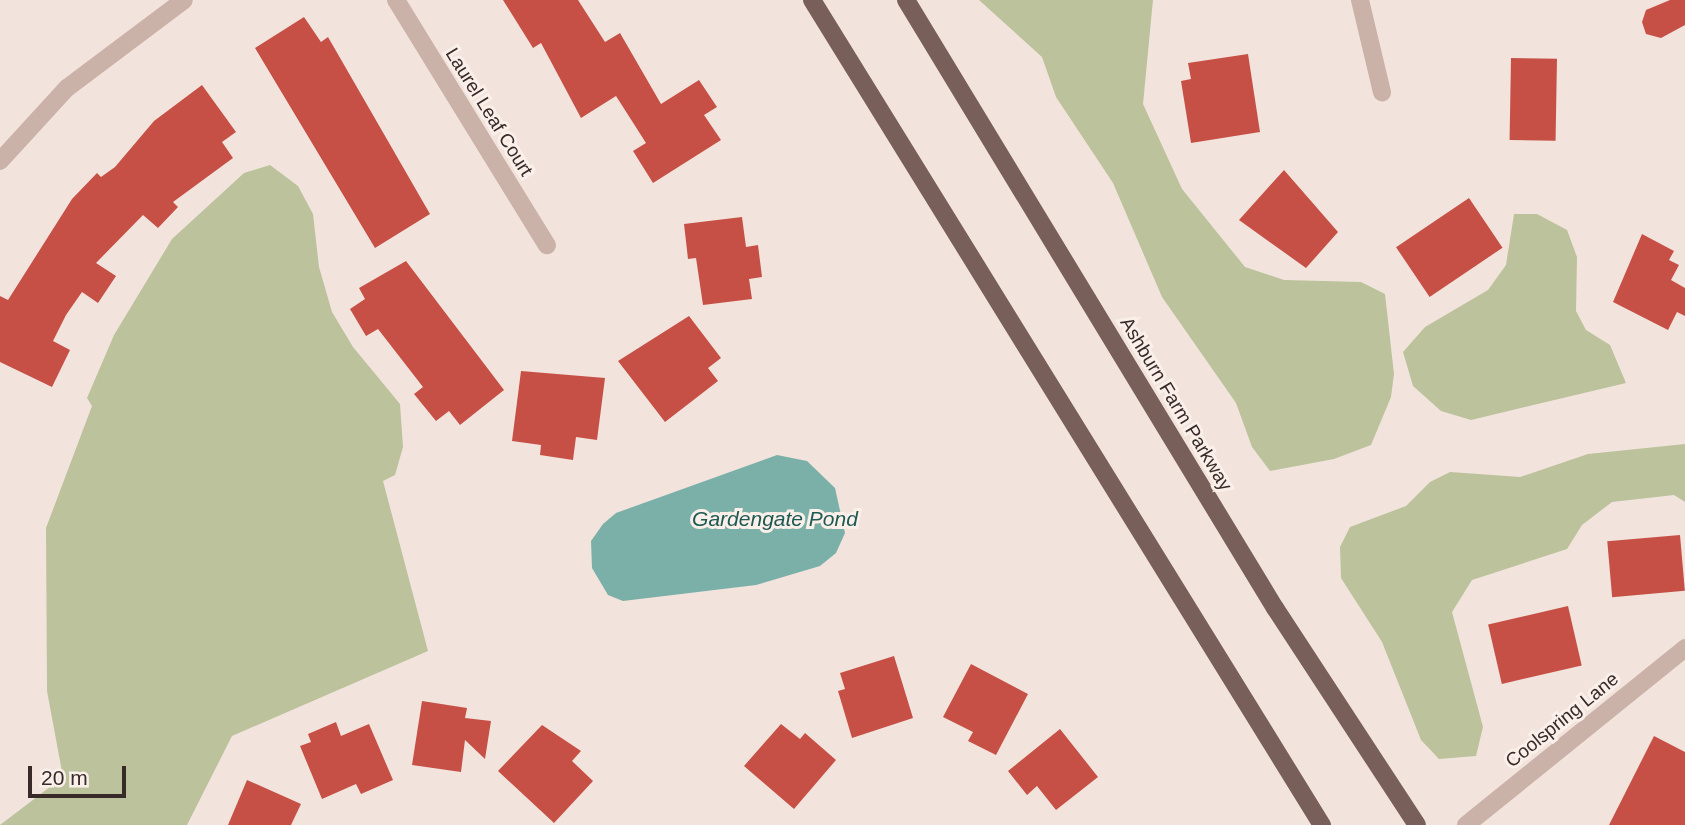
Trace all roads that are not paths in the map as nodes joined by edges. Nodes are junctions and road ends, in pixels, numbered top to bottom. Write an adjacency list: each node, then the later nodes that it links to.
1 (184, 0): 7 (street)
2 (396, 0): 8 (street, Laurel Leaf Court)
3 (812, 0): 10 (main road)
4 (905, 0): 11 (main road, Ashburn Farm Parkway)
5 (1360, 0): 6 (street)
6 (1381, 92)
7 (4, 149)
8 (547, 245)
9 (1685, 648): 12 (street, Coolspring Lane)
10 (1322, 825)
11 (1417, 825)
12 (1466, 825)

